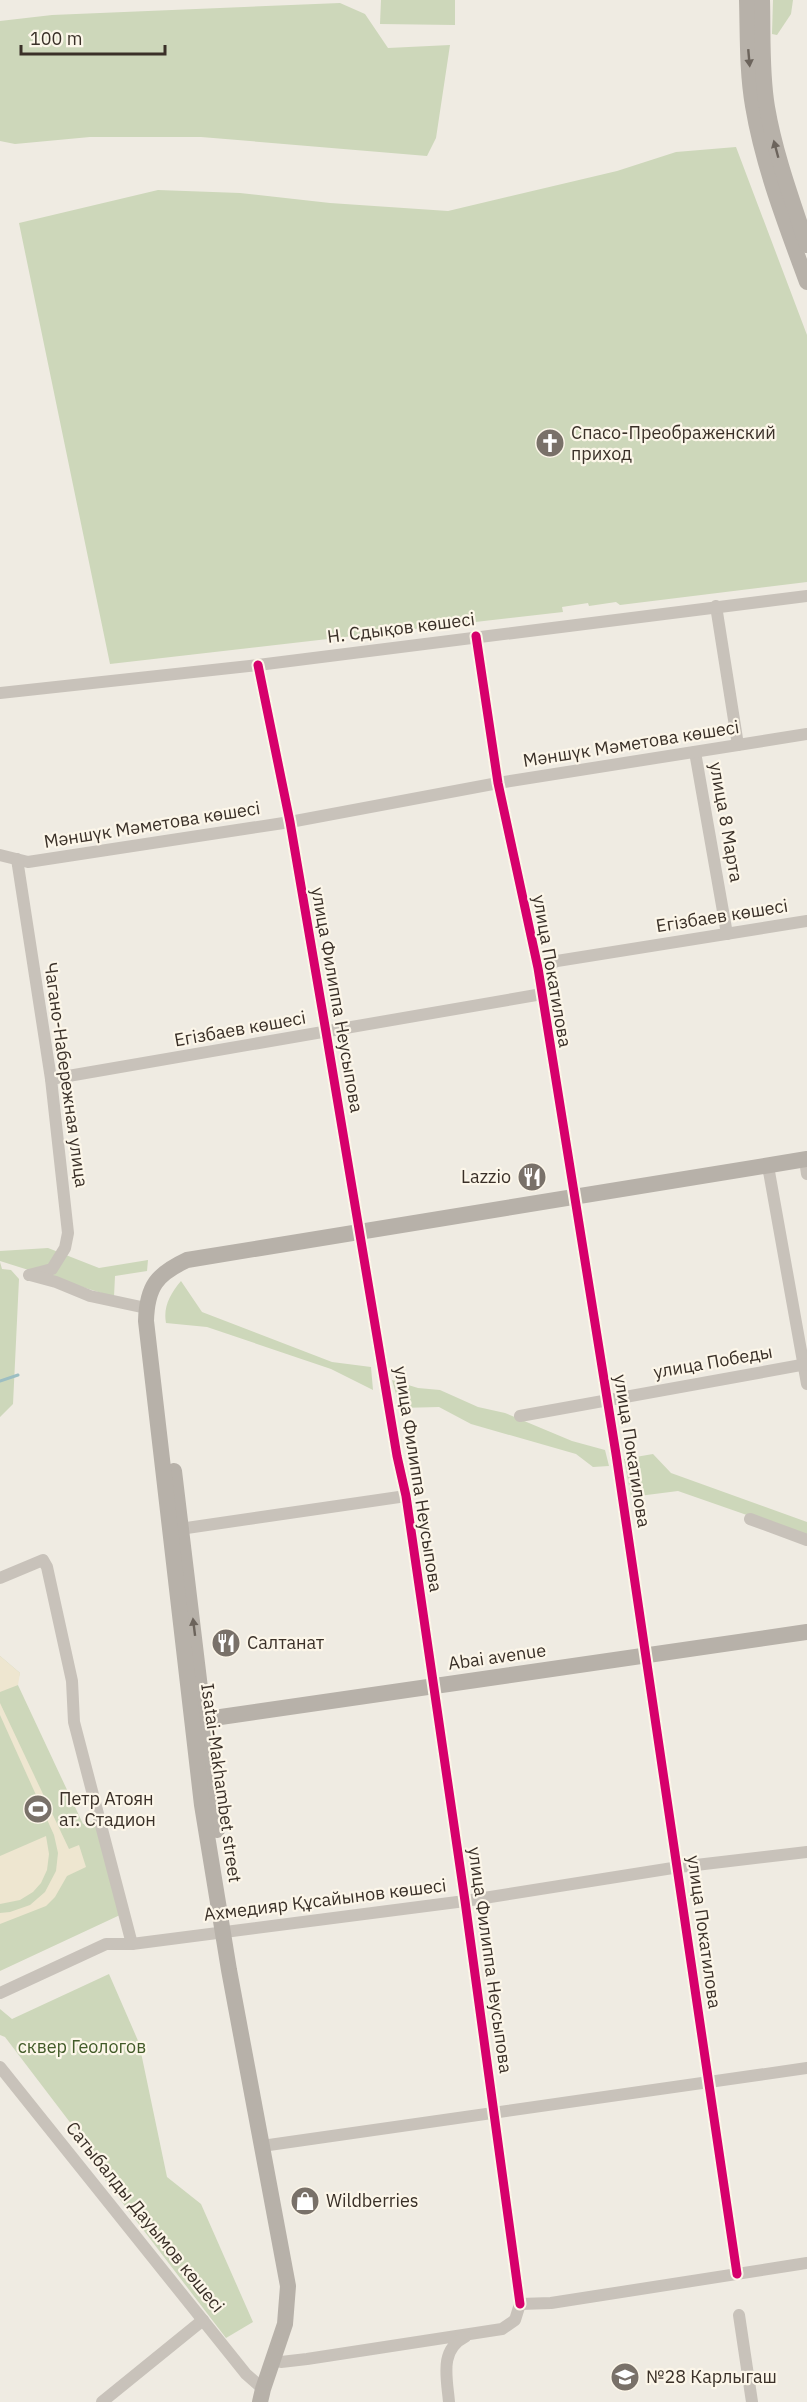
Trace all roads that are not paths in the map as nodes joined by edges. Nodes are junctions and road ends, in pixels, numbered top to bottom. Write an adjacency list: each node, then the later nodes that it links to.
1 (747, 0): 4 (main road, one-way to 4)
2 (762, 0): 3 (main road, one-way to 2)
3 (807, 245)
4 (807, 282)
5 (807, 596): 6 (street, Н. Сдықов көшесі)
6 (716, 606): 7 (street, Н. Сдықов көшесі); 11 (street, улица 8 Марта)
7 (476, 636): 8 (street, Н. Сдықов көшесі); 13 (street, улица Покатилова)
8 (258, 665): 9 (street, Н. Сдықов көшесі); 14 (street, улица Филиппа Неусыпова)
9 (0, 693)
10 (807, 734): 11 (street, Мәншүк Мәметова көшесі)
11 (738, 745): 12 (street, Мәншүк Мәметова көшесі)
12 (695, 752): 13 (street, Мәншүк Мәметова көшесі); 19 (street, улица 8 Марта)
13 (498, 783): 14 (street, Мәншүк Мәметова көшесі); 20 (street, улица Покатилова)
14 (290, 822): 17 (street, Мәншүк Мәметова көшесі); 22 (street, улица Филиппа Неусыпова)
15 (0, 841): 16 (street)
16 (1, 854): 17 (street, Мәншүк Мәметова көшесі)
17 (17, 859): 23 (street, Чагано-Набережная улица)
18 (807, 921): 19 (street, Егізбаев көшесі)
19 (727, 934): 20 (street, Егізбаев көшесі)
20 (538, 968): 21 (street, улица Покатилова)
21 (542, 994): 22 (street, Егізбаев көшесі); 26 (street, улица Покатилова)
22 (326, 1032): 23 (street, Егізбаев көшесі); 27 (street, улица Филиппа Неусыпова)
23 (51, 1079): 28 (street, Чагано-Набережная улица)
24 (806, 1165): 25 (main road)
25 (769, 1169): 26 (main road); 29 (street)
26 (574, 1202): 27 (main road); 31 (street, улица Покатилова)
27 (361, 1236): 28 (main road, Isatai-Makhambet street); 33 (street, улица Филиппа Неусыпова); 35 (main road, Isatai-Makhambet street)
28 (146, 1308): 35 (main road, Isatai-Makhambet street)
29 (805, 1364): 30 (street); 31 (street, улица Победы)
30 (807, 1384)
31 (607, 1399): 32 (street, улица Победы); 39 (street, улица Покатилова)
32 (520, 1416)
33 (405, 1496): 35 (street); 40 (street, улица Филиппа Неусыпова)
34 (750, 1519): 36 (street)
35 (175, 1530): 41 (main road, Isatai-Makhambet street)
36 (807, 1540)
37 (0, 1578): 46 (street)
38 (807, 1632): 39 (main road, Abai avenue)
39 (647, 1655): 40 (main road, Abai avenue); 43 (street, улица Покатилова)
40 (433, 1686): 41 (main road, Abai avenue); 44 (street, улица Филиппа Неусыпова)
41 (198, 1720): 45 (main road, Isatai-Makhambet street)
42 (807, 1852): 43 (street, Ахмедияр Құсайынов көшесі)
43 (679, 1867): 44 (street, Ахмедияр Құсайынов көшесі); 50 (street, улица Покатилова)
44 (465, 1901): 45 (street, Ахмедияр Құсайынов көшесі); 51 (street, улица Филиппа Неусыпова)
45 (227, 1930): 46 (street, Ахмедияр Құсайынов көшесі); 52 (main road, Isatai-Makhambet street)
46 (132, 1944): 47 (street, Ахмедияр Құсайынов көшесі)
47 (0, 1993)
48 (0, 2067): 58 (street, Сатыбалды Дауымов көшесі)
49 (807, 2068): 50 (street)
50 (708, 2082): 51 (street); 54 (street, улица Покатилова)
51 (494, 2113): 52 (street); 55 (street, улица Филиппа Неусыпова)
52 (267, 2145): 56 (main road, Isatai-Makhambet street)
53 (807, 2263): 54 (street)
54 (737, 2274): 55 (street)
55 (520, 2304): 59 (street)
56 (292, 2307): 60 (main road, Сатыбалды Дауымов көшесі)
57 (739, 2315): 64 (street)
58 (203, 2320): 61 (street, Сатыбалды Дауымов көшесі); 62 (street)
59 (468, 2336): 60 (street); 63 (street)
60 (277, 2361): 61 (main road, Сатыбалды Дауымов көшесі)
61 (265, 2397)
62 (102, 2402)
63 (449, 2402)
64 (752, 2402)

